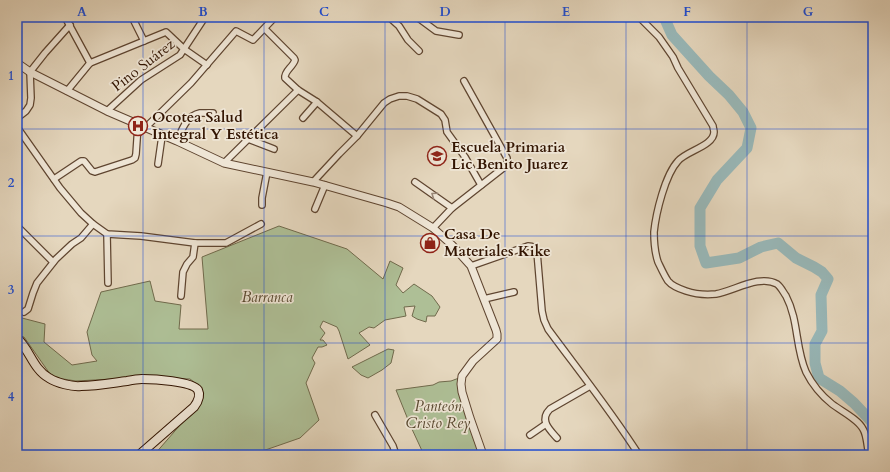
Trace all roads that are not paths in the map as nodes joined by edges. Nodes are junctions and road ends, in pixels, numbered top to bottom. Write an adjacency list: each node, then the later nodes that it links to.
1 (65, 17): 9 (street)
2 (132, 17): 12 (street)
3 (205, 17): 13 (street, Pino Suárez)
4 (276, 17): 10 (street)
5 (389, 17): 14 (street)
6 (417, 17): 8 (street)
7 (639, 17): 69 (street)
8 (425, 19): 11 (street)
9 (70, 25): 16 (street); 18 (street)
10 (265, 29): 17 (street); 20 (street)
11 (459, 35)
12 (144, 41): 13 (street); 16 (street)
13 (184, 49): 17 (street); 23 (street, Pino Suárez)
14 (419, 51)
15 (17, 63): 18 (street)
16 (90, 63): 21 (street)
17 (207, 65): 29 (street)
18 (30, 72): 21 (street); 25 (street)
19 (464, 81): 42 (street)
20 (298, 90): 22 (street); 32 (street)
21 (67, 91): 23 (street)
22 (317, 102): 26 (street); 31 (street)
23 (106, 111): 27 (street)
24 (213, 113): 33 (street)
25 (17, 118)
26 (303, 118)
27 (138, 125): 29 (street); 38 (street)
28 (17, 127): 38 (street)
29 (145, 128): 30 (street)
30 (162, 136): 33 (street); 36 (street)
31 (357, 136): 39 (street); 42 (street)
32 (248, 139): 34 (street); 35 (street)
33 (177, 141): 35 (street)
34 (274, 149)
35 (224, 163): 37 (street)
36 (158, 164)
37 (267, 172): 39 (street); 43 (street)
38 (54, 179): 46 (street)
39 (313, 182): 41 (street)
40 (415, 182): 44 (street, one-way to 40)
41 (325, 185): 45 (street); 49 (street)
42 (481, 185): 44 (street)
43 (262, 205)
44 (452, 208): 49 (street)
45 (315, 209)
46 (93, 224): 50 (street); 52 (street)
47 (262, 224): 51 (street)
48 (17, 226): 52 (street)
49 (433, 228): 53 (street)
50 (107, 234): 51 (street); 54 (street)
51 (196, 243): 56 (street)
52 (53, 262): 58 (street)
53 (471, 266): 57 (street); 60 (street)
54 (108, 283)
55 (514, 292): 57 (street)
56 (181, 296)
57 (484, 299): 67 (street)
58 (24, 312)
59 (17, 338): 65 (main road)
60 (590, 386): 62 (street); 68 (street)
61 (375, 415): 66 (street)
62 (546, 424): 63 (street); 64 (street)
63 (530, 435)
64 (557, 438)
65 (139, 455)
66 (396, 455)
67 (483, 455)
68 (639, 455)
69 (869, 455)

